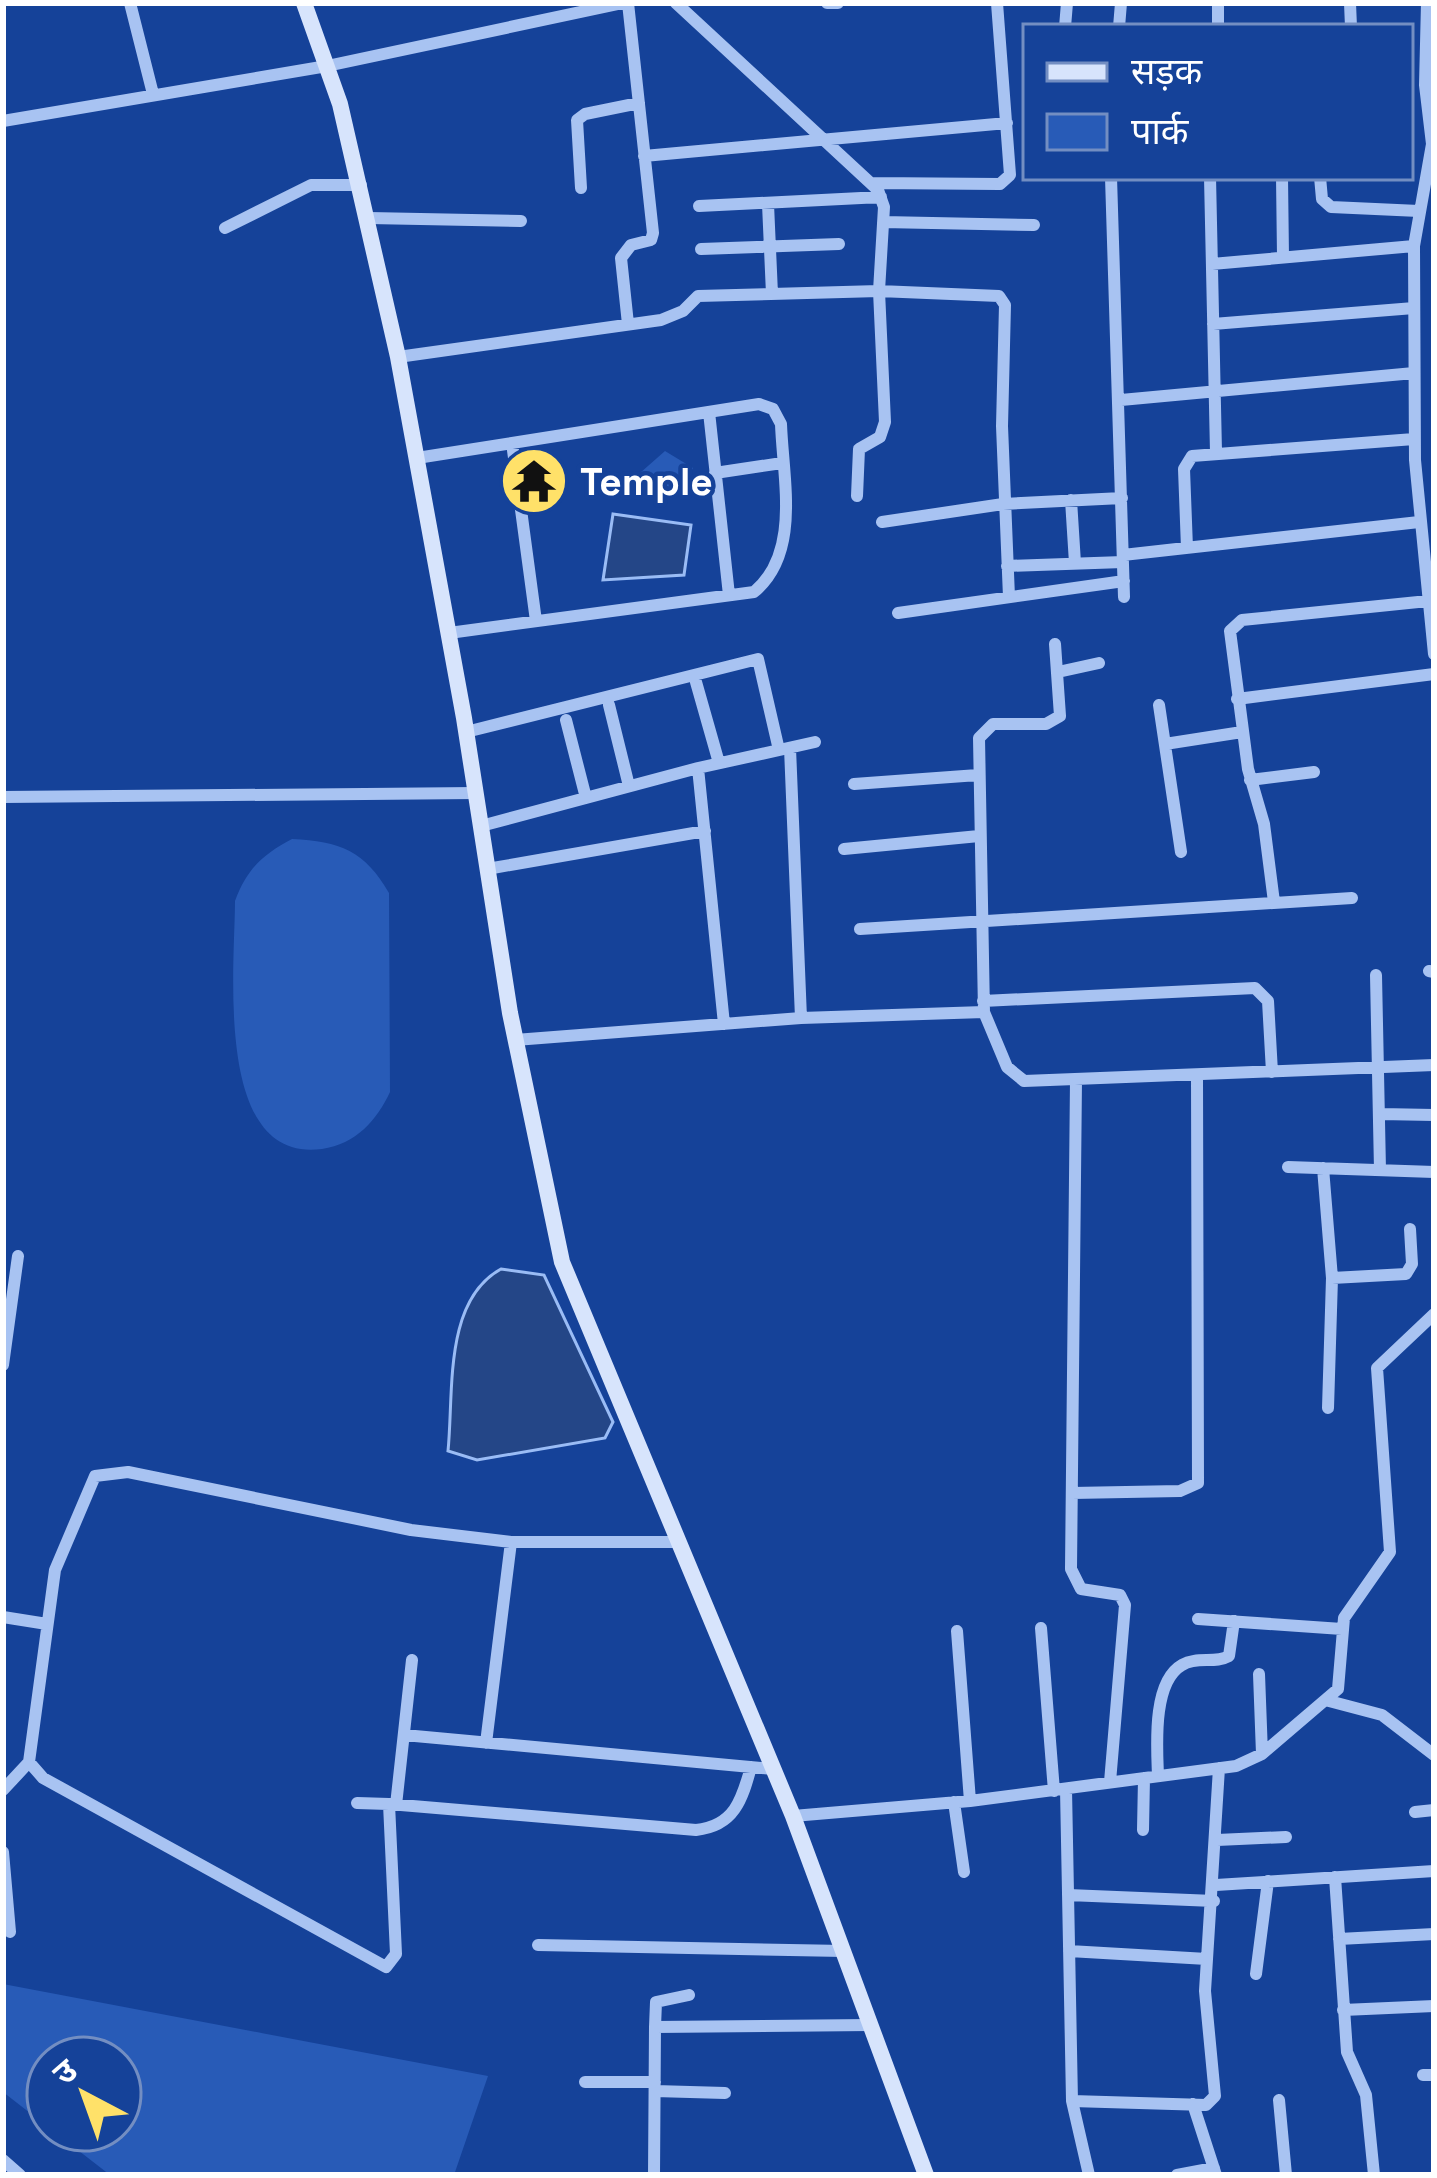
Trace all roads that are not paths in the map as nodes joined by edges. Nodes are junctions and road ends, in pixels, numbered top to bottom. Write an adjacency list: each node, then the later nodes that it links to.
1 (130, 3): 10 (street)
2 (304, 3): 9 (street)
3 (625, 3): 9 (street); 11 (street)
4 (676, 3): 16 (street)
5 (827, 3): 6 (street)
6 (838, 3)
7 (997, 3): 15 (street)
8 (1427, 3): 13 (street)
9 (327, 66): 10 (street); 23 (street)
10 (153, 94): 14 (street)
11 (639, 103): 17 (street); 24 (street)
12 (1413, 107): 13 (street)
13 (1428, 107): 25 (street)
14 (3, 121)
15 (1007, 124): 16 (street); 22 (street)
16 (825, 139): 17 (street); 22 (street)
17 (644, 156): 44 (street)
18 (1112, 180): 49 (street)
19 (1210, 180): 40 (street)
20 (1282, 180): 39 (street)
21 (1320, 180): 29 (street)
22 (871, 183): 26 (street)
23 (361, 185): 30 (street); 34 (street)
24 (581, 188)
25 (1429, 188): 29 (street)
26 (881, 197): 27 (street); 32 (street)
27 (768, 203): 28 (street); 37 (street)
28 (699, 206)
29 (1419, 212): 36 (street)
30 (369, 218): 31 (street); 46 (street)
31 (521, 221)
32 (883, 222): 33 (street); 41 (street)
33 (1034, 225)
34 (225, 228)
35 (839, 244): 37 (street)
36 (1414, 246): 39 (street); 43 (street)
37 (770, 247): 38 (street); 42 (street)
38 (701, 249)
39 (1283, 257): 40 (street)
40 (1212, 264): 45 (street)
41 (879, 291): 42 (street); 57 (street); 60 (street)
42 (772, 293): 44 (street)
43 (1414, 308): 45 (street); 47 (street)
44 (628, 324): 46 (street)
45 (1213, 324): 48 (street)
46 (398, 357): 54 (street)
47 (1414, 373): 48 (street); 51 (street)
48 (1214, 388): 49 (street); 53 (street)
49 (1121, 400): 58 (street)
50 (709, 412): 52 (street); 55 (street); 56 (street)
51 (1414, 439): 53 (street); 62 (street)
52 (512, 443): 54 (street); 73 (street)
53 (1216, 452): 63 (street)
54 (417, 458): 74 (street)
55 (782, 464): 56 (street); 68 (street)
56 (715, 473): 68 (street)
57 (857, 496)
58 (1122, 498): 59 (street); 64 (street)
59 (1071, 500): 60 (street); 65 (street)
60 (1003, 504): 61 (street); 66 (street)
61 (882, 522)
62 (1419, 522): 63 (street); 71 (street)
63 (1187, 548): 64 (street)
64 (1123, 558): 65 (street); 67 (street)
65 (1075, 563): 66 (street)
66 (1007, 566): 69 (street)
67 (1124, 581): 69 (street); 70 (street)
68 (729, 595): 73 (street)
69 (1009, 597): 72 (street)
70 (1124, 597)
71 (1428, 601): 76 (street); 81 (street)
72 (898, 613)
73 (536, 621): 74 (street)
74 (449, 634): 85 (street)
75 (1054, 644): 78 (street)
76 (1434, 654)
77 (1099, 663): 78 (street)
78 (1058, 672): 93 (street)
79 (1434, 674): 81 (street)
80 (696, 682): 90 (street)
81 (1237, 699): 86 (street)
82 (609, 705): 96 (street)
83 (1160, 705): 88 (street)
84 (566, 720): 99 (street)
85 (466, 732): 89 (street); 97 (street)
86 (1242, 732): 88 (street); 94 (street)
87 (815, 742): 89 (street)
88 (1165, 744): 104 (street)
89 (784, 749): 90 (street); 112 (street)
90 (719, 764): 91 (street)
91 (698, 768): 96 (street); 101 (street)
92 (1314, 772): 94 (street)
93 (978, 775): 95 (street); 102 (street)
94 (1250, 780): 107 (street)
95 (854, 784)
96 (629, 786): 99 (street)
97 (476, 793): 98 (street); 100 (street)
98 (3, 797)
99 (586, 798): 100 (street)
100 (481, 826): 105 (street)
101 (705, 831): 105 (street); 113 (street)
102 (980, 836): 103 (street); 108 (street)
103 (844, 849)
104 (1181, 852)
105 (488, 869): 114 (street)
106 (1352, 898): 107 (street)
107 (1274, 902): 108 (street)
108 (982, 919): 109 (street); 111 (street)
109 (860, 929)
110 (1376, 975): 116 (street)
111 (984, 1006): 112 (street); 117 (street); 119 (street)
112 (801, 1018): 113 (street)
113 (724, 1024): 114 (street)
114 (515, 1040): 134 (street)
115 (1434, 1065): 116 (street)
116 (1378, 1067): 117 (street); 120 (street)
117 (1272, 1072): 118 (street)
118 (1198, 1076): 119 (street); 132 (street)
119 (1076, 1080): 132 (street)
120 (1380, 1114): 121 (street); 124 (street)
121 (1434, 1115)
122 (1288, 1167): 123 (street)
123 (1323, 1168): 124 (street); 128 (street)
124 (1380, 1170): 125 (street)
125 (1434, 1172)
126 (1410, 1229): 128 (street)
127 (18, 1256): 130 (street)
128 (1332, 1278): 131 (street)
129 (1434, 1314): 140 (street)
130 (3, 1365)
131 (1328, 1408)
132 (1072, 1493): 154 (street)
133 (511, 1542): 134 (street); 138 (street); 146 (street)
134 (676, 1542): 152 (street)
135 (3, 1617): 138 (street)
136 (1198, 1619): 137 (street)
137 (1234, 1622): 140 (street); 153 (street)
138 (47, 1624): 149 (street)
139 (1040, 1628): 156 (street)
140 (1342, 1629): 144 (street)
141 (957, 1631): 157 (street)
142 (412, 1660): 145 (street)
143 (1259, 1674): 147 (street)
144 (1329, 1701): 147 (street); 148 (street)
145 (404, 1736): 146 (street); 160 (street)
146 (486, 1743): 150 (street)
147 (1262, 1754): 151 (street)
148 (1434, 1755)
149 (29, 1762): 155 (street); 160 (street)
150 (751, 1767): 152 (street); 160 (street)
151 (1219, 1768): 153 (street); 166 (street)
152 (773, 1769): 163 (street)
153 (1151, 1777): 154 (street); 164 (street)
154 (1110, 1782): 156 (street)
155 (3, 1790)
156 (1060, 1790): 157 (street); 173 (street)
157 (970, 1801): 158 (street)
158 (954, 1802): 163 (street); 169 (street)
159 (357, 1803): 160 (street)
160 (393, 1804)
161 (1434, 1810): 162 (street)
162 (1415, 1812)
163 (793, 1816): 179 (street)
164 (1143, 1830)
165 (1286, 1837): 166 (street)
166 (1217, 1840): 172 (street)
167 (3, 1852): 175 (street)
168 (1434, 1871): 170 (street)
169 (964, 1872)
170 (1335, 1877): 171 (street); 177 (street)
171 (1268, 1881): 172 (street); 182 (street)
172 (1216, 1885): 174 (street)
173 (1068, 1895): 174 (street); 180 (street)
174 (1214, 1900): 181 (street)
175 (10, 1932)
176 (1434, 1934): 177 (street)
177 (1339, 1939): 185 (street)
178 (538, 1945): 179 (street)
179 (844, 1951): 186 (street)
180 (1069, 1951): 181 (street); 192 (street)
181 (1207, 1959): 193 (street)
182 (1256, 1974)
183 (689, 1995): 187 (street)
184 (1434, 2006): 185 (street)
185 (1343, 2010): 202 (street)
186 (871, 2025): 187 (street); 198 (street)
187 (655, 2027): 189 (street)
188 (585, 2082): 189 (street)
189 (655, 2086): 190 (street); 197 (street)
190 (725, 2093)
191 (1279, 2100): 201 (street)
192 (1072, 2102): 193 (street); 199 (street)
193 (1192, 2104): 195 (street)
194 (3, 2161): 196 (street)
195 (1215, 2172): 200 (street)
196 (20, 2175)
197 (654, 2175)
198 (926, 2175)
199 (1089, 2175)
200 (1177, 2175)
201 (1286, 2175)
202 (1374, 2175)

